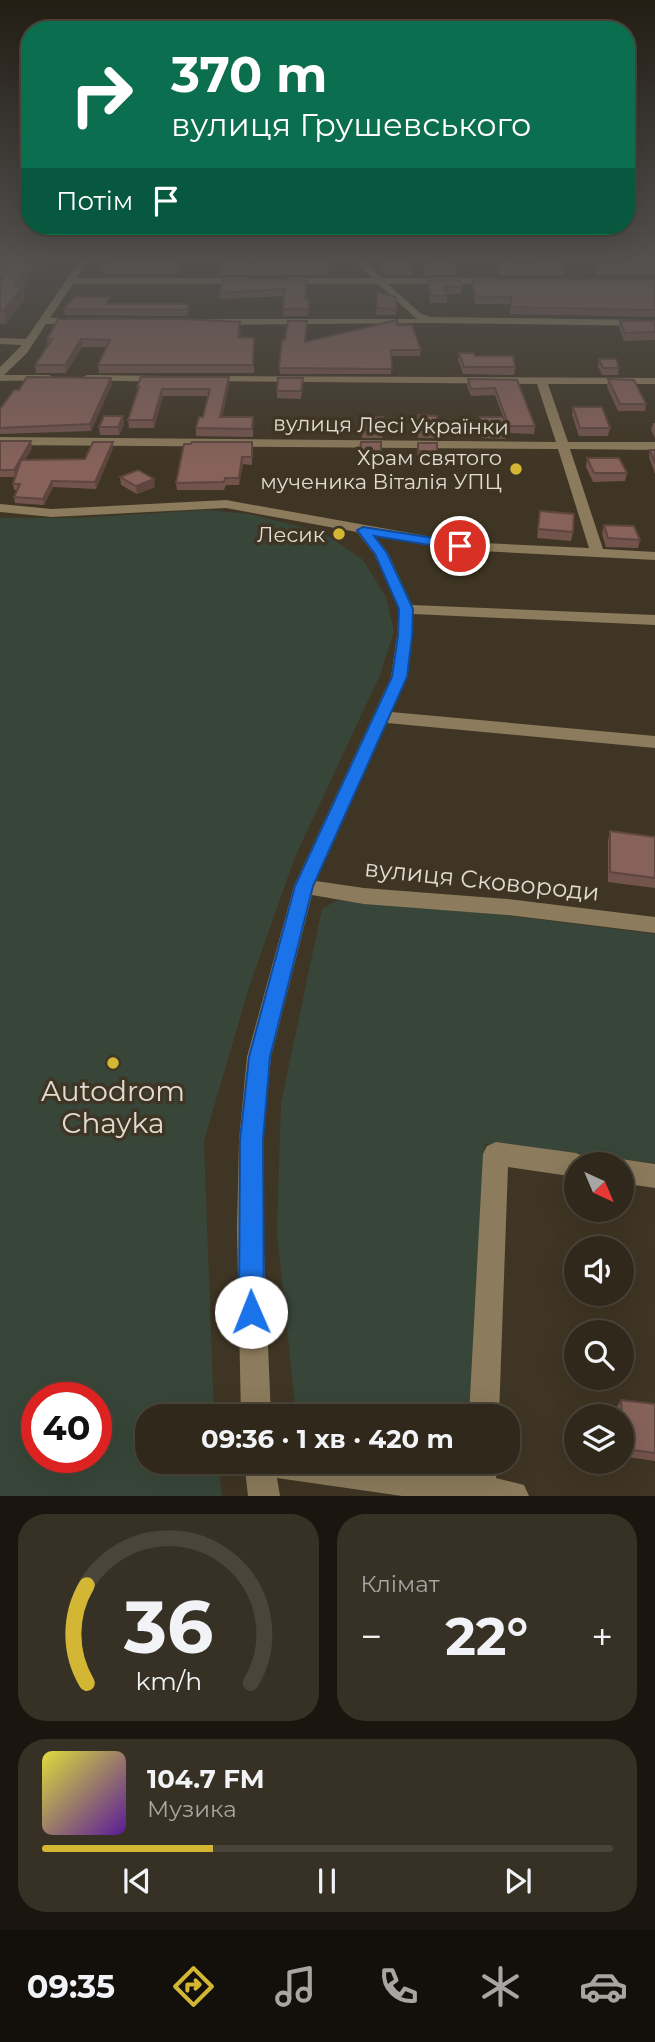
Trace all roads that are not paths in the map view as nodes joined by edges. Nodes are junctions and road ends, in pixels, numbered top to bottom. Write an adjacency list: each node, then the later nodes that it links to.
1 (39, 327): 3 (street)
2 (0, 341): 3 (street)
3 (30, 342): 4 (street)
4 (0, 375): 5 (street)
5 (176, 379)
6 (190, 379): 7 (street)
7 (542, 381): 8 (street); 10 (street)
8 (655, 381)
9 (0, 441): 10 (street, вулиця Лесі Українки)
10 (563, 446): 11 (street, вулиця Лесі Українки); 14 (street)
11 (655, 446)
12 (0, 508): 13 (street)
13 (363, 530): 14 (street); 16 (street)
14 (598, 554): 15 (street)
15 (655, 556)
16 (406, 609): 17 (street); 18 (street)
17 (655, 620)
18 (382, 717): 19 (street); 20 (street)
19 (655, 742)
20 (304, 886): 21 (street, вулиця Сковороди); 25 (street)
21 (655, 925)
22 (564, 1163): 26 (street)
23 (634, 1173): 24 (street)
24 (655, 1176)
25 (256, 1404)
26 (485, 1404)
27 (262, 1474): 30 (street)
28 (452, 1474): 29 (street)
29 (481, 1476): 31 (street)
30 (264, 1496)
31 (513, 1496)

